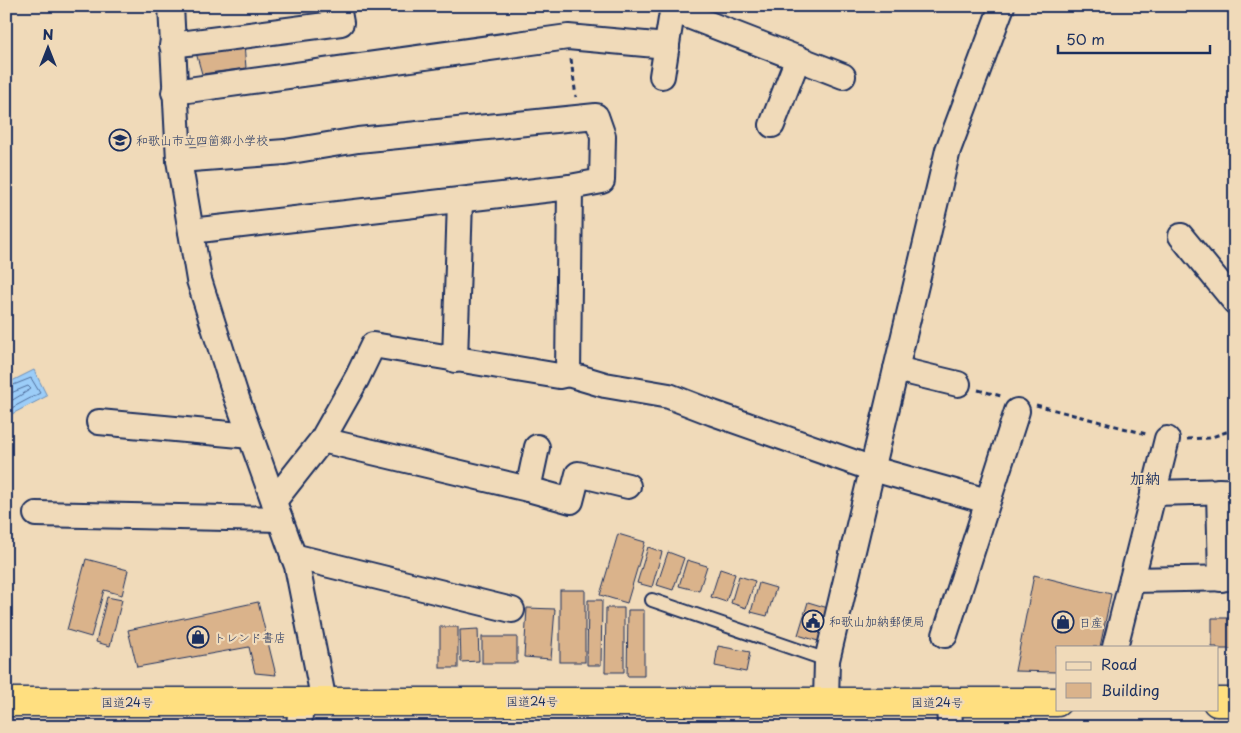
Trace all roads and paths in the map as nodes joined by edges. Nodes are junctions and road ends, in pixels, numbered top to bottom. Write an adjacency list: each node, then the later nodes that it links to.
1 (171, 6): 6 (street)
2 (338, 6): 6 (street)
3 (1000, 7): 21 (street)
4 (673, 8): 7 (street); 8 (street)
5 (568, 37): 7 (street); 11 (street); 12 (path)
6 (172, 45): 11 (street)
7 (667, 46): 9 (street)
8 (798, 58): 10 (street); 13 (street)
9 (662, 76)
10 (842, 76)
11 (174, 92): 14 (street)
12 (579, 118): 14 (street); 15 (street)
13 (772, 125)
14 (179, 160): 17 (street)
15 (570, 187): 16 (street); 22 (street)
16 (460, 200): 17 (street); 20 (street)
17 (191, 231): 27 (street)
18 (1181, 236): 19 (street)
19 (1235, 302)
20 (455, 360): 22 (street); 29 (street)
21 (896, 369): 23 (street); 31 (street)
22 (568, 374): 31 (street)
23 (958, 384): 24 (path)
24 (1019, 404): 28 (path); 36 (street)
25 (99, 422): 27 (street)
26 (1235, 429): 28 (path)
27 (251, 436): 37 (street)
28 (1167, 439): 35 (street)
29 (322, 440): 33 (street); 37 (street)
30 (537, 447): 33 (street)
31 (872, 469): 36 (street); 46 (street)
32 (628, 486): 33 (street)
33 (528, 489)
34 (1227, 491): 35 (street); 40 (street)
35 (1153, 493): 41 (street)
36 (987, 501): 44 (street)
37 (277, 510): 38 (street); 39 (street)
38 (36, 514)
39 (293, 556): 43 (street); 52 (street)
40 (1228, 578): 41 (street)
41 (1132, 580): 45 (street)
42 (652, 600): 46 (lane)
43 (512, 610)
44 (945, 635)
45 (1115, 646)
46 (827, 660): 47 (street)
47 (826, 701): 52 (highway, 国道24号); 53 (highway, 国道24号)
48 (6, 702): 52 (highway, 国道24号)
49 (1056, 702): 53 (highway, 国道24号)
50 (1218, 702): 51 (highway)
51 (1235, 702)
52 (308, 710)
53 (949, 715)

